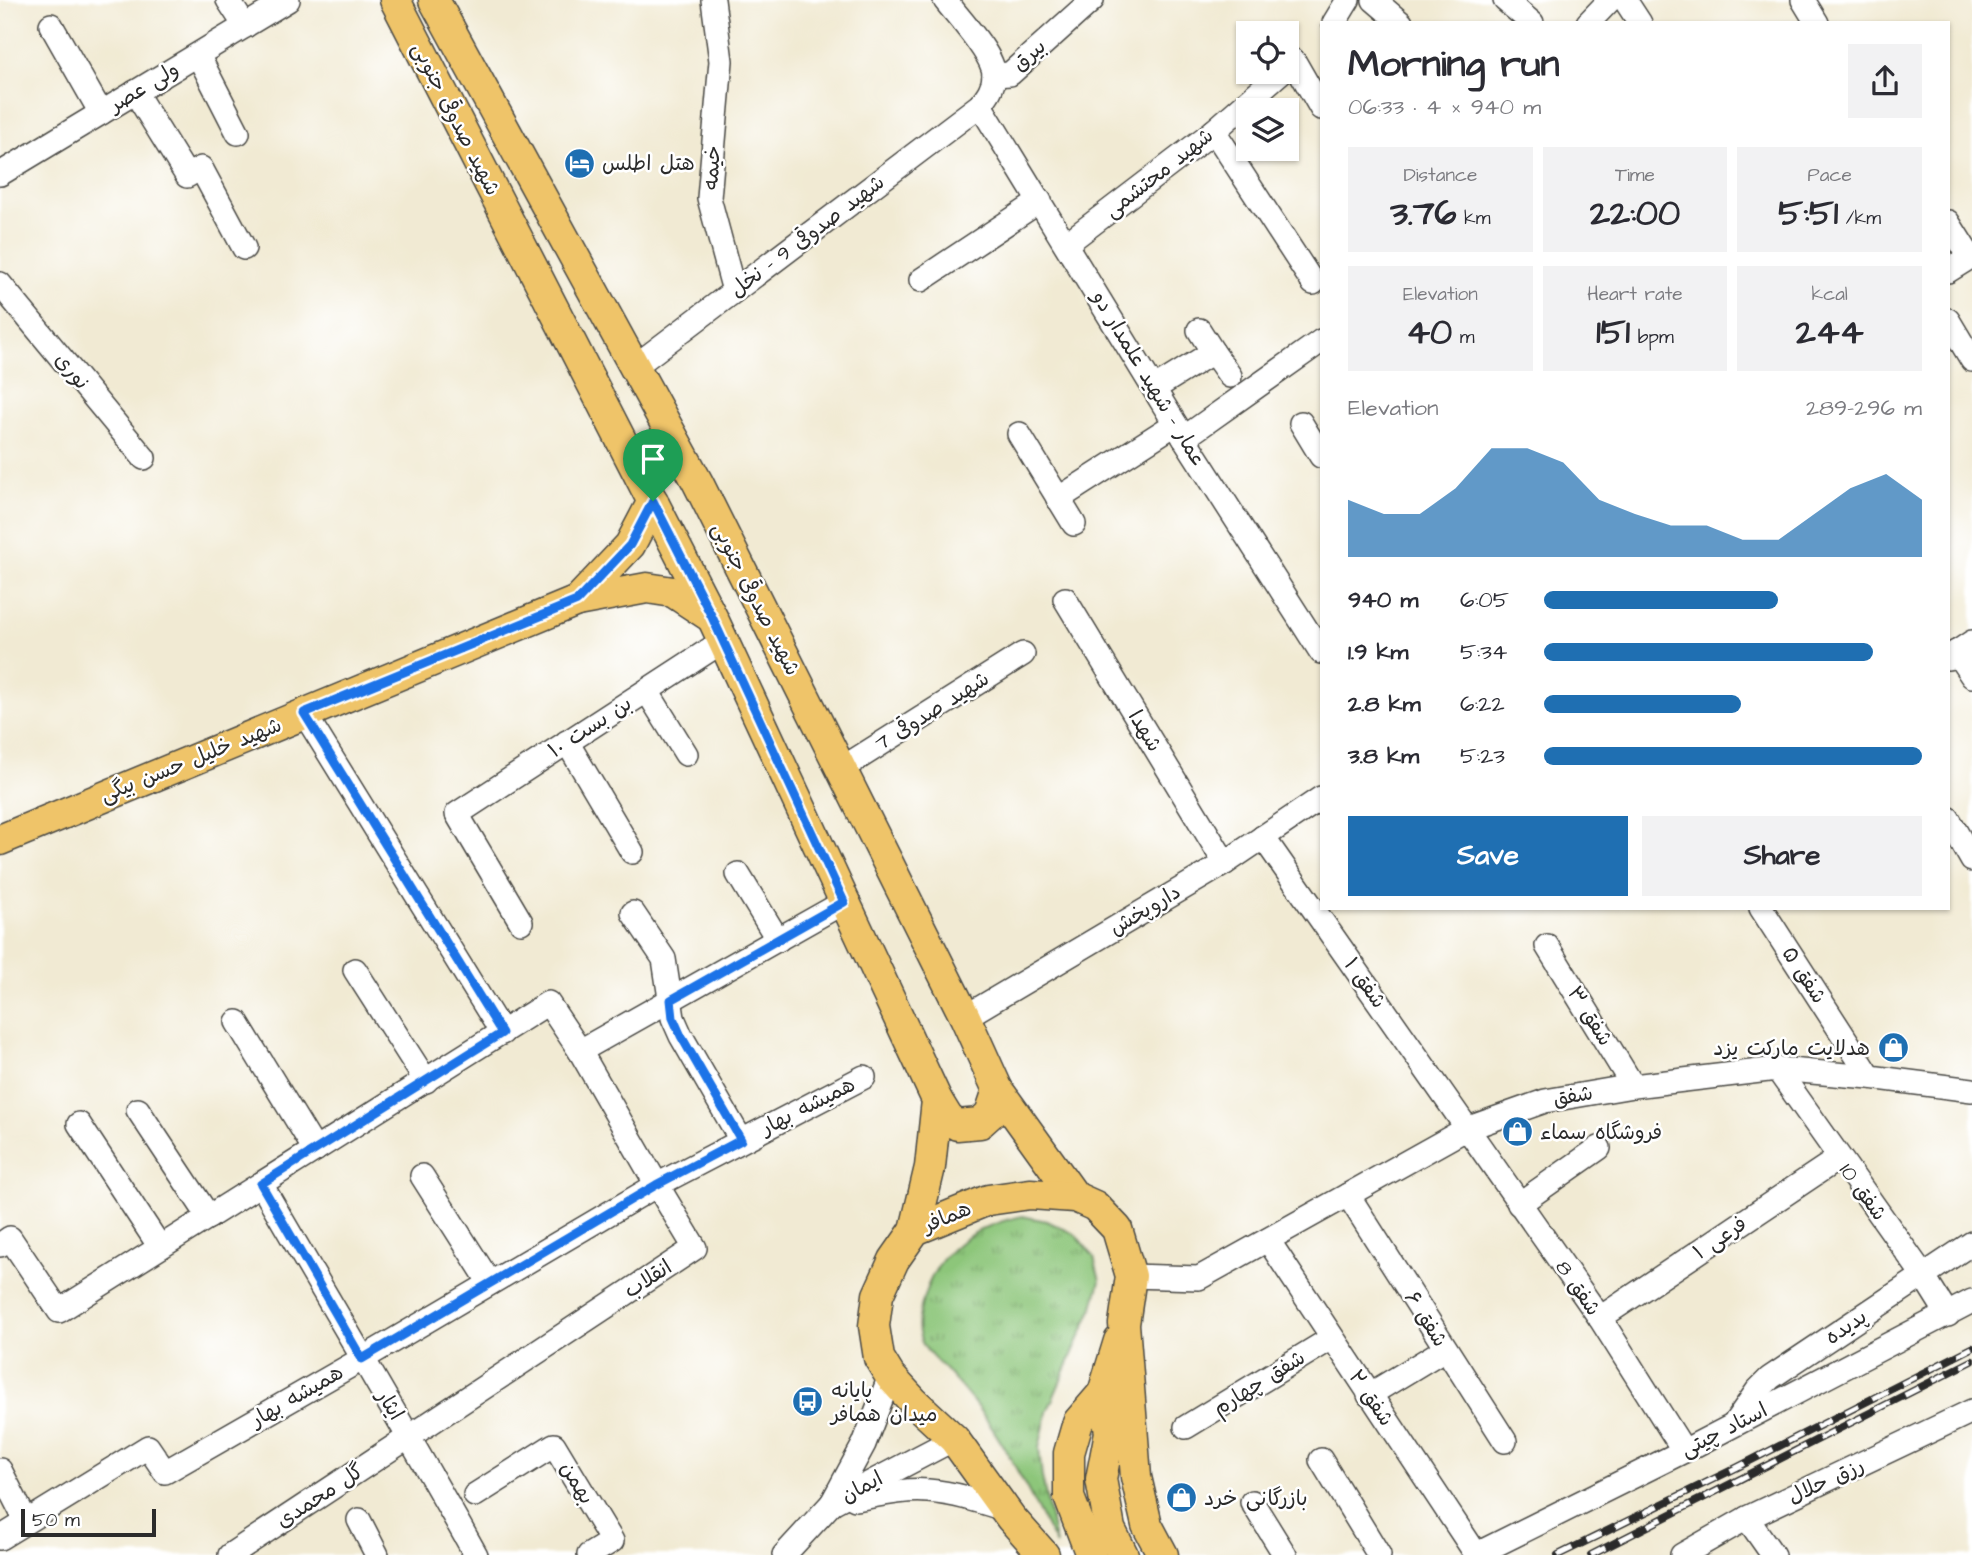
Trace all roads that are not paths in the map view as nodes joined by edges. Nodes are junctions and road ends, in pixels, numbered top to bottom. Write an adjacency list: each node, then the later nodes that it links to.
1 (228, 0): 21 (street)
2 (288, 0): 21 (street, ولی عصر)
3 (395, 0): 57 (main road, شهید صدوقی جنوبی)
4 (434, 0): 48 (main road, شهید صدوقی جنوبی)
5 (713, 0): 42 (street, خیمه)
6 (945, 0): 23 (street)
7 (1092, 0): 23 (street, بیرق)
8 (1348, 0): 14 (street)
9 (1374, 0): 15 (street)
10 (1504, 0): 16 (street)
11 (1610, 0): 17 (street)
12 (1625, 0): 18 (street)
13 (1804, 0): 19 (street)
14 (1335, 21)
15 (1399, 21)
16 (1530, 21)
17 (1590, 21)
18 (1639, 21)
19 (1816, 21)
20 (51, 25): 29 (street)
21 (246, 26): 22 (street, ولی عصر)
22 (198, 55): 26 (street, ولی عصر); 31 (street)
23 (994, 75): 27 (street)
24 (1299, 81): 28 (street)
25 (1267, 84): 30 (street, شهید محتشمی)
26 (135, 92): 29 (street, ولی عصر); 36 (street)
27 (980, 105): 33 (street, عمار - شهید علمدار دو); 42 (street, شهید صدوقی 9 - نخل)
28 (1320, 107)
29 (101, 113): 32 (street, ولی عصر)
30 (1214, 131): 35 (street, شهید محتشمی); 40 (street)
31 (238, 133)
32 (4, 164)
33 (1040, 201): 35 (street, عمار - شهید علمدار دو); 39 (street)
34 (1950, 225): 37 (street)
35 (1066, 244): 50 (street, عمار - شهید علمدار دو)
36 (244, 248)
37 (1971, 257): 38 (street)
38 (1950, 270)
39 (921, 280)
40 (1313, 283)
41 (0, 284): 55 (street, نوری)
42 (734, 291): 48 (street, شهید صدوقی 9 - نخل)
43 (1950, 323): 47 (street)
44 (1199, 330): 46 (street)
45 (1320, 342): 52 (street)
46 (1213, 352): 49 (street); 50 (street)
47 (1972, 360)
48 (635, 367): 70 (main road, شهید صدوقی جنوبی)
49 (1230, 376)
50 (1155, 388): 52 (street, عمار - شهید علمدار دو)
51 (1301, 423): 54 (street)
52 (1180, 431): 56 (street); 62 (street, عمار - شهید علمدار دو)
53 (1019, 435): 56 (street)
54 (1320, 454)
55 (144, 457)
56 (1058, 499): 58 (street)
57 (653, 501): 60 (main road); 61 (main road, شهید صدوقی جنوبی)
58 (1074, 524)
59 (1065, 599): 77 (street, شهدا)
60 (577, 601): 61 (main road); 67 (main road, شهید خلیل حسن بیگی)
61 (717, 629): 66 (street, بن بست ۱۰); 79 (main road, شهید صدوقی جنوبی)
62 (1320, 650)
63 (1959, 651): 65 (street)
64 (1023, 654): 70 (street, شهید صدوقی 7)
65 (1972, 676)
66 (647, 691): 68 (street, بن بست ۱۰); 69 (street)
67 (304, 713): 74 (main road, شهید خلیل حسن بیگی); 89 (street)
68 (567, 742): 75 (street); 82 (street, بن بست ۱۰)
69 (686, 754)
70 (841, 769): 87 (main road, شهید صدوقی جنوبی)
71 (1320, 799): 73 (street, داروپخش)
72 (1950, 822): 76 (street)
73 (1263, 837): 77 (street, داروپخش); 101 (street, شفق ۱)
74 (0, 840)
75 (632, 852)
76 (1972, 860)
77 (1226, 863): 87 (street, داروپخش)
78 (738, 874): 83 (street)
79 (844, 902): 83 (street); 98 (main road, شهید صدوقی جنوبی)
80 (1762, 910): 93 (street, شفق ۵)
81 (633, 913): 86 (street)
82 (521, 922)
83 (778, 940): 86 (street)
84 (1547, 946): 95 (street, شفق ۳)
85 (355, 970): 94 (street)
86 (671, 1000): 90 (street); 102 (street)
87 (965, 1017): 96 (main road, شهید صدوقی جنوبی)
88 (237, 1022): 104 (street)
89 (502, 1033): 90 (street, انقلاب); 94 (street)
90 (580, 1051): 108 (street, انقلاب)
91 (1777, 1069): 93 (street, شفق); 95 (street, شفق); 105 (street, شفق 10)
92 (864, 1077): 102 (street, همیشه بهار)
93 (1870, 1077): 97 (street, شفق)
94 (426, 1080): 104 (street)
95 (1633, 1086): 101 (street, شفق)
96 (998, 1090): 98 (main road); 110 (main road, شهید صدوقی جنوبی)
97 (1972, 1090)
98 (937, 1100): 113 (main road)
99 (138, 1110): 112 (street)
100 (79, 1125): 117 (street)
101 (1466, 1129): 109 (street, شفق); 111 (street, شفق 8)
102 (741, 1140): 108 (street, همیشه بهار)
103 (1599, 1148): 111 (street)
104 (315, 1150): 107 (street)
105 (1839, 1158): 118 (street, شفق 10); 123 (street, فرعی ۱)
106 (422, 1176): 120 (street)
107 (261, 1184): 112 (street); 127 (street, ایثار)
108 (656, 1185): 120 (street, همیشه بهار); 134 (street, انقلاب)
109 (1348, 1195): 115 (street, شفق); 126 (street, شفق ۶)
110 (1075, 1197): 113 (main road, همافر); 119 (main road, همافر)
111 (1519, 1204): 123 (street, شفق 8)
112 (209, 1217): 117 (street)
113 (915, 1230): 128 (main road, همافر)
114 (3, 1236): 117 (street)
115 (1268, 1240): 119 (street, شفق); 125 (street, شفق ۲)
116 (1972, 1243): 118 (street, پدیده)
117 (160, 1247)
118 (1923, 1275): 122 (street, شفق 10); 132 (street, پدیده)
119 (1131, 1276): 124 (main road, همافر)
120 (490, 1283): 127 (street, همیشه بهار)
121 (1972, 1301): 122 (street, استاد چیتی)
122 (1948, 1315): 132 (street, استاد چیتی)
123 (1600, 1318): 137 (street, شفق 8)
124 (1124, 1324): 129 (main road); 157 (main road)
125 (1332, 1338): 130 (street, شفق ۲); 133 (street, شفق چهارم)
126 (1445, 1349): 130 (street); 136 (street, شفق ۶)
127 (362, 1359): 134 (street, ایثار); 146 (street, همیشه بهار)
128 (890, 1376): 135 (main road, همافر); 142 (street)
129 (1103, 1393): 155 (main road); 156 (main road)
130 (1368, 1395): 160 (street, شفق ۲)
131 (1972, 1411): 144 (street, رزق حلال)
132 (1732, 1426): 137 (street, استاد چیتی)
133 (1186, 1427)
134 (410, 1436): 148 (street, گل محمدی); 150 (street, ایثار)
135 (954, 1439): 142 (street, ایمان); 143 (main road)
136 (1505, 1441)
137 (1685, 1451): 160 (street, استاد چیتی)
138 (1321, 1460): 159 (street)
139 (0, 1470): 146 (street)
140 (475, 1495): 151 (street, بهمن)
141 (1252, 1502): 158 (street)
142 (832, 1503): 143 (street); 152 (street, ایمان)
143 (1007, 1514): 153 (main road); 154 (main road)
144 (1747, 1518): 161 (street, رزق حلال); 162 (street)
145 (359, 1520): 149 (street)
146 (26, 1521): 147 (street, همیشه بهار)
147 (0, 1538)
148 (230, 1555)
149 (377, 1555)
150 (476, 1555)
151 (589, 1555)
152 (784, 1555)
153 (1014, 1555)
154 (1044, 1555)
155 (1091, 1555)
156 (1123, 1555)
157 (1163, 1555)
158 (1285, 1555)
159 (1379, 1555)
160 (1475, 1555)
161 (1682, 1555)
162 (1773, 1555)

